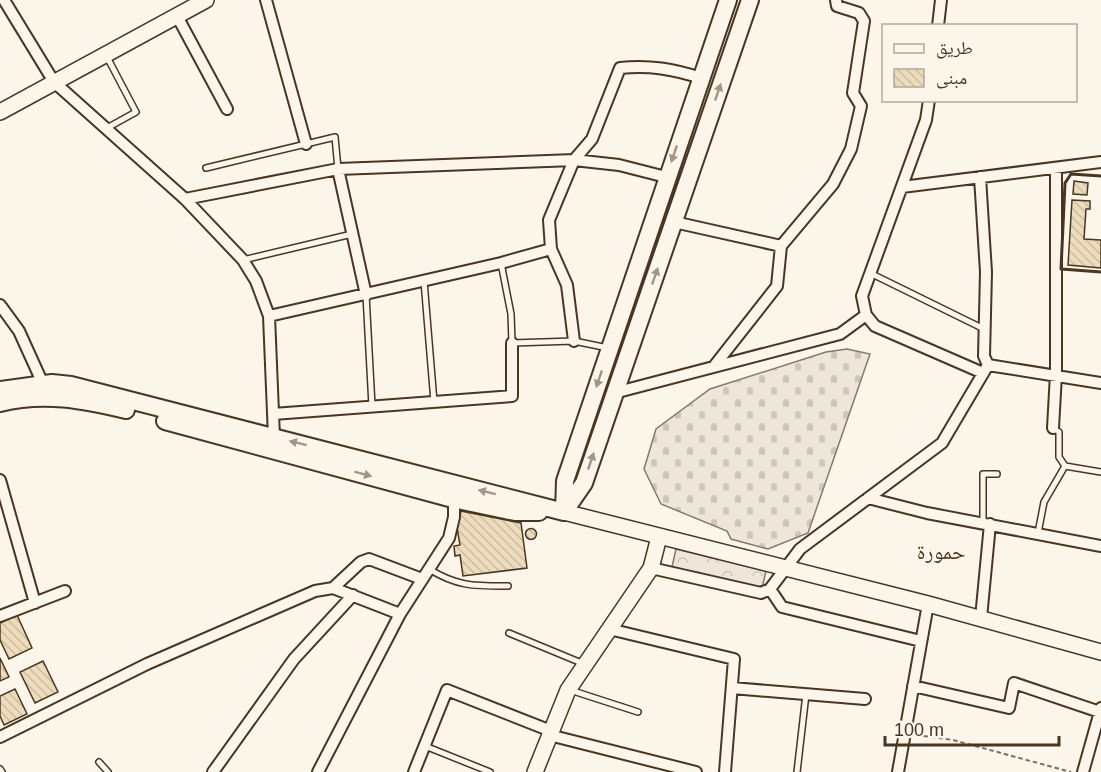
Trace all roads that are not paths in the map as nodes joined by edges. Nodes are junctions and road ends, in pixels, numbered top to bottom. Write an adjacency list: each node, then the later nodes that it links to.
1 (4, 0): 12 (street)
2 (206, 0): 8 (main road)
3 (266, 0): 17 (street)
4 (728, 0): 11 (main road)
5 (750, 0): 27 (main road, one-way to 5)
6 (836, 0): 29 (street)
7 (941, 0): 9 (street)
8 (177, 16): 10 (main road); 14 (street)
9 (938, 24)
10 (106, 54): 12 (main road); 16 (lane)
11 (701, 78): 18 (street); 23 (main road, one-way to 23)
12 (54, 82): 15 (main road); 16 (street)
13 (929, 102): 25 (street)
14 (227, 110)
15 (0, 112)
16 (105, 129): 26 (street)
17 (306, 144): 20 (lane); 22 (lane)
18 (574, 160): 22 (street); 23 (street); 30 (street)
19 (1101, 162): 21 (street)
20 (206, 168)
21 (1056, 168): 24 (street); 45 (street)
22 (338, 169): 26 (street); 28 (street)
23 (666, 177): 42 (main road)
24 (980, 177): 25 (street); 39 (street)
25 (902, 187): 33 (street)
26 (185, 199): 31 (street)
27 (674, 222): 29 (street); 49 (main road, one-way to 27)
28 (353, 234): 31 (lane); 35 (street)
29 (781, 246): 43 (street)
30 (551, 249): 32 (street); 40 (street)
31 (243, 260): 38 (street)
32 (501, 263): 34 (street); 41 (lane)
33 (870, 273): 37 (street); 39 (lane)
34 (424, 281): 35 (street); 50 (lane)
35 (366, 295): 38 (street); 52 (lane)
36 (0, 305): 47 (street)
37 (866, 315): 43 (street); 44 (street)
38 (269, 316): 53 (street)
39 (986, 330): 44 (street)
40 (574, 341): 41 (lane); 42 (lane)
41 (512, 343): 50 (street)
42 (610, 348): 63 (main road, one-way to 63)
43 (715, 364): 49 (street)
44 (986, 369): 45 (street); 61 (street)
45 (1056, 374): 46 (street); 54 (street)
46 (1101, 383)
47 (43, 384): 48 (main road); 55 (main road)
48 (0, 390)
49 (614, 393): 63 (main road, one-way to 49)
50 (434, 402): 52 (street)
51 (0, 403): 60 (main road, one-way to 60)
52 (372, 406): 53 (street)
53 (273, 414): 55 (street)
54 (1053, 428): 56 (lane)
55 (274, 437): 60 (main road, one-way to 55)
56 (1065, 466): 57 (lane); 65 (lane)
57 (1101, 472)
58 (997, 474): 64 (lane)
59 (0, 480): 62 (street)
60 (455, 491): 63 (main road); 70 (street)
61 (868, 498): 64 (street); 69 (street)
62 (4, 508): 77 (street)
63 (564, 512): 66 (main road)
64 (987, 523): 65 (street); 81 (street)
65 (1038, 533): 67 (street)
66 (659, 537): 68 (main road); 69 (main road)
67 (1101, 546)
68 (651, 568): 74 (street); 82 (main road)
69 (787, 568): 74 (street); 78 (main road)
70 (429, 569): 71 (street); 72 (lane)
71 (422, 579): 73 (street); 79 (street)
72 (508, 586)
73 (333, 588): 76 (street); 95 (street)
74 (770, 590): 84 (street)
75 (65, 591): 77 (street)
76 (353, 595): 79 (street); 99 (street)
77 (35, 603): 80 (street)
78 (928, 604): 81 (main road); 84 (street)
79 (400, 614): 100 (street)
80 (0, 616)
81 (981, 618): 85 (main road)
82 (609, 629): 86 (main road); 88 (street)
83 (509, 633): 86 (lane)
84 (921, 641): 87 (street)
85 (1101, 651)
86 (585, 664): 89 (main road)
87 (913, 686): 92 (street); 107 (street)
88 (732, 688): 90 (street); 105 (street)
89 (568, 690): 93 (lane); 94 (main road)
90 (806, 694): 91 (street); 106 (lane)
91 (865, 699)
92 (1100, 710): 108 (street)
93 (638, 712)
94 (550, 733): 96 (street); 103 (main road); 104 (street)
95 (0, 737)
96 (425, 746): 101 (street); 102 (lane)
97 (99, 762): 98 (lane)
98 (108, 772)
99 (213, 772)
100 (318, 772)
101 (414, 772)
102 (490, 772)
103 (535, 772)
104 (696, 772)
105 (725, 772)
106 (797, 772)
107 (898, 772)
108 (1083, 772)

